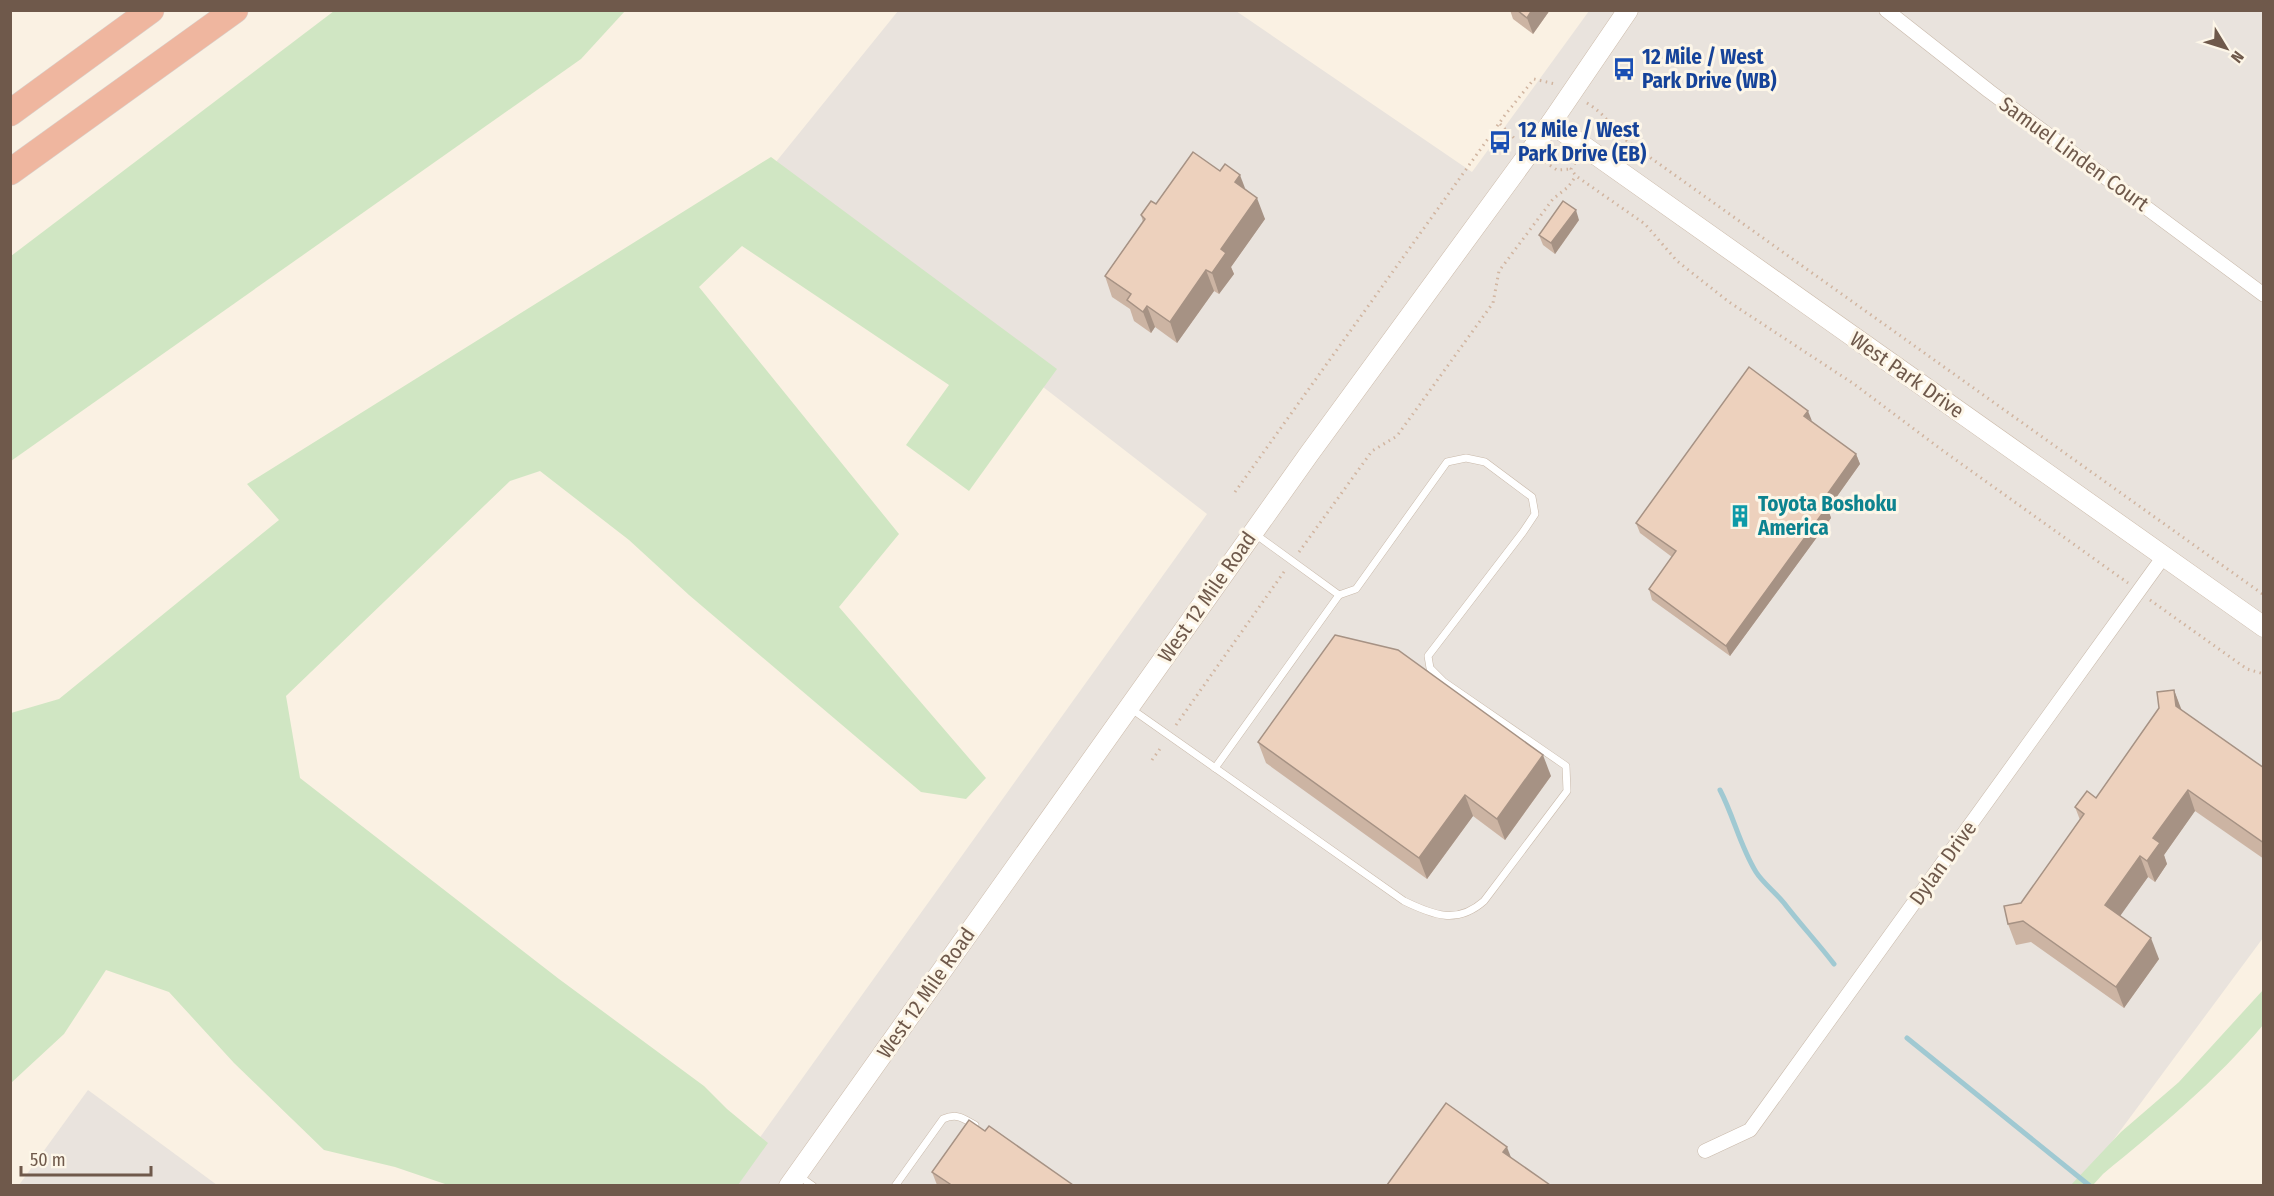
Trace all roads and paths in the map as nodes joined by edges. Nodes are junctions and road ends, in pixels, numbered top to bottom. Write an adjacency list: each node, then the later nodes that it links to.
1 (151, 10): 7 (highway)
2 (235, 10): 13 (highway)
3 (1628, 10): 9 (main road, West 12 Mile Road)
4 (1887, 10): 15 (street, Samuel Linden Court)
5 (1552, 82): 10 (path)
6 (1600, 111): 8 (path)
7 (10, 112)
8 (1608, 120): 12 (path); 22 (path)
9 (1551, 123): 12 (main road, West Park Drive); 17 (main road, West 12 Mile Road)
10 (1499, 124): 11 (path); 16 (path)
11 (1509, 136)
12 (1586, 148): 14 (path); 18 (main road, West Park Drive)
13 (10, 172)
14 (1576, 176): 19 (path); 20 (path)
15 (2264, 295)
16 (1235, 492)
17 (1253, 532): 19 (lane); 25 (main road, West 12 Mile Road)
18 (2164, 556): 20 (street, Dylan Drive); 23 (main road, West Park Drive)
19 (1292, 561): 21 (lane); 26 (path)
20 (2139, 591): 24 (path); 30 (street, Dylan Drive)
21 (1339, 595): 28 (lane); 28 (lane)
22 (2264, 595)
23 (2264, 627)
24 (2264, 674)
25 (1129, 708): 26 (lane); 31 (main road, West 12 Mile Road)
26 (1169, 736): 27 (path); 28 (lane)
27 (1152, 760)
28 (1215, 768)
29 (979, 1128): 32 (lane)
30 (1705, 1151)
31 (800, 1182)
32 (896, 1185)

